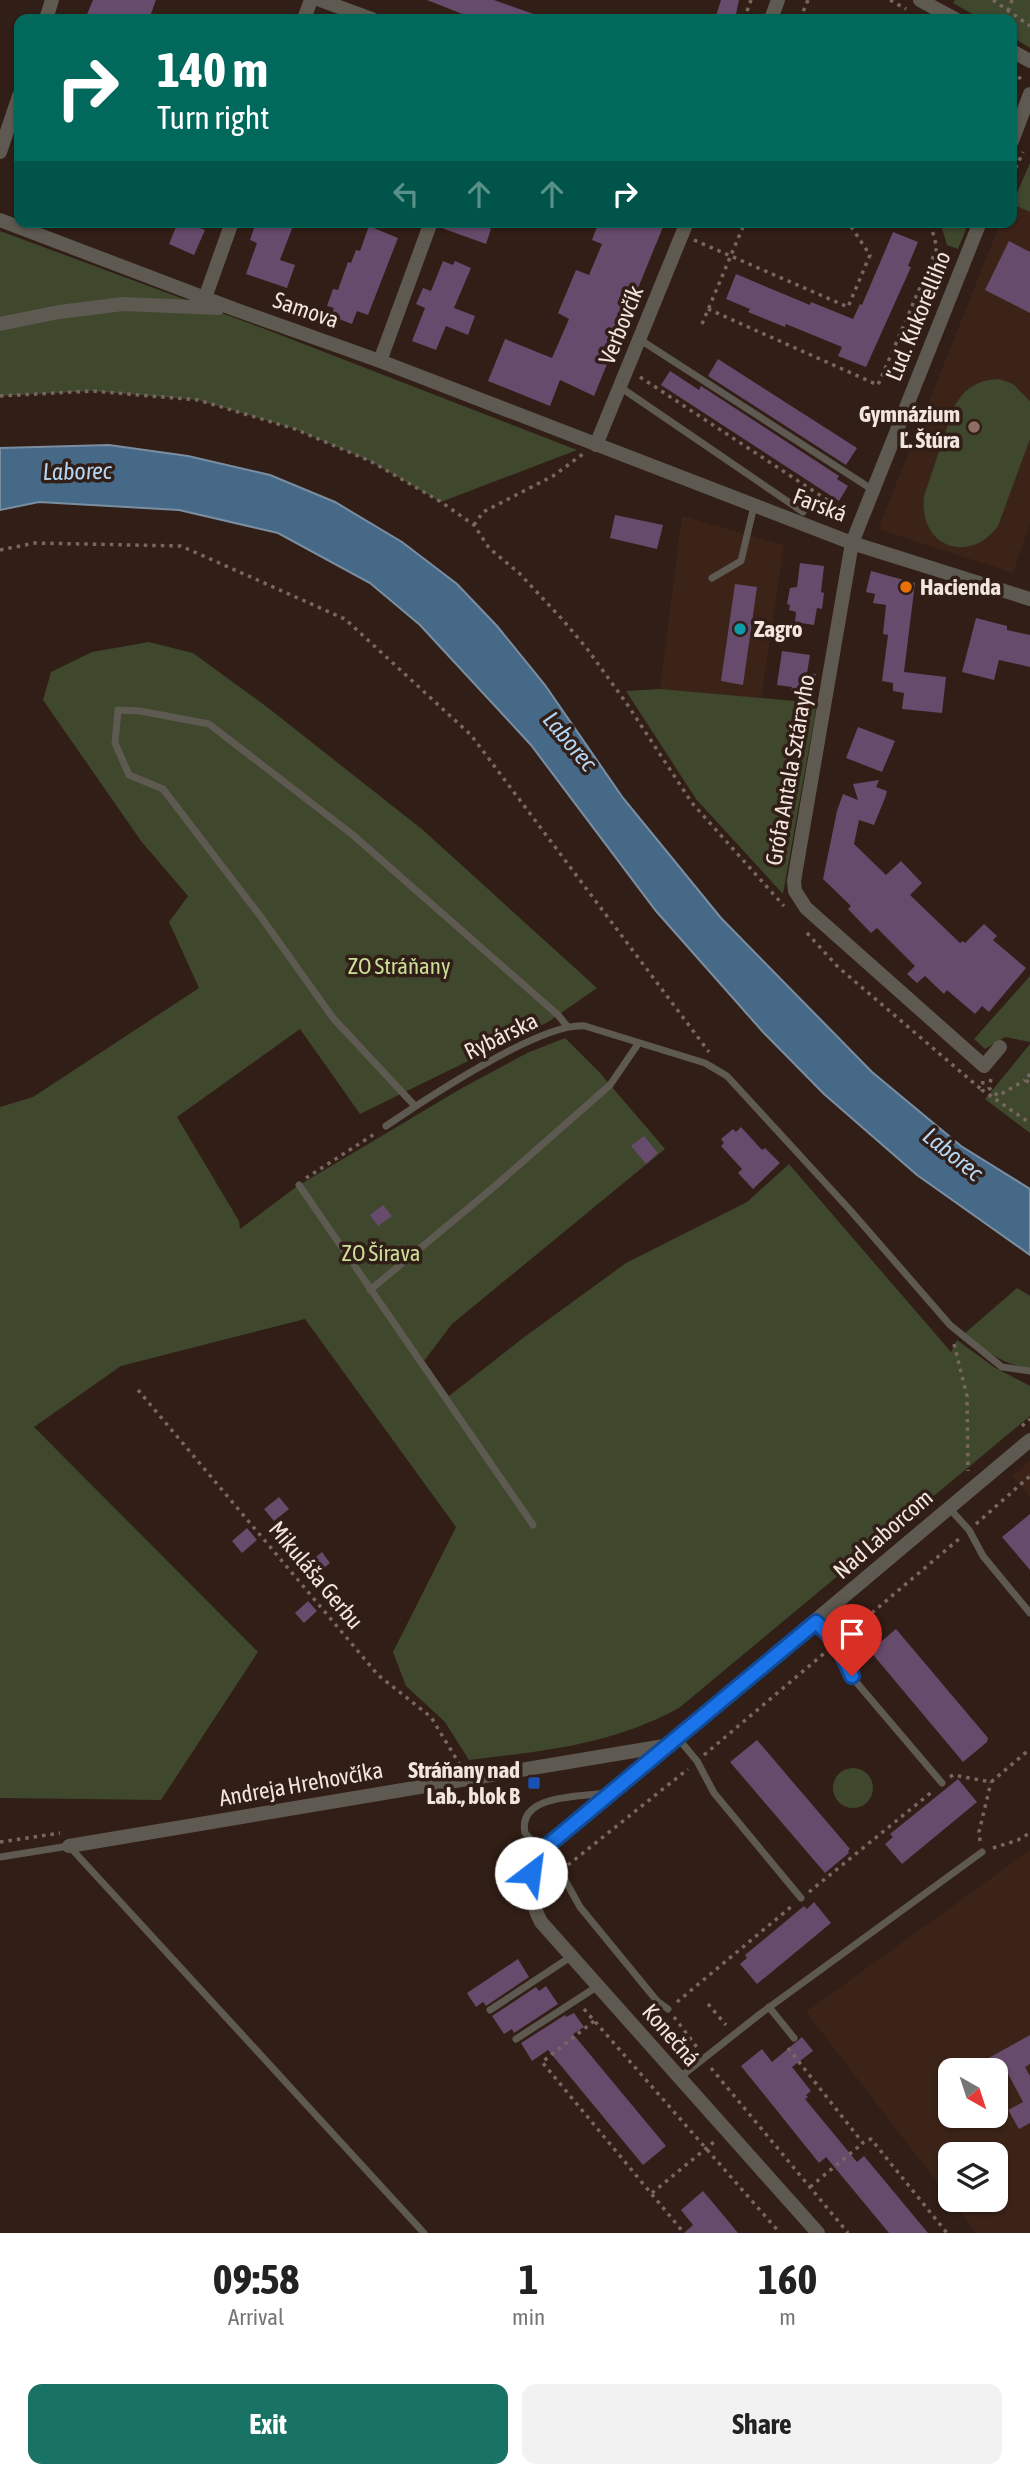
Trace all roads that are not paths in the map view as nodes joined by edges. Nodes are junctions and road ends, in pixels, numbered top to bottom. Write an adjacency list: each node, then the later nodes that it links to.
1 (320, 0): 3 (street)
2 (920, 0): 4 (street)
3 (358, 14)
4 (945, 14)
5 (1030, 94): 7 (street)
6 (14, 111): 8 (street)
7 (1018, 144)
8 (0, 152)
9 (21, 228): 14 (street, Samova)
10 (230, 228): 14 (street)
11 (430, 228): 18 (street)
12 (685, 228): 17 (street, Verbovčík)
13 (977, 228): 21 (street, Ľud. Kukorelliho)
14 (205, 298): 15 (street, Samova)
15 (234, 309): 16 (street); 18 (street, Samova)
16 (0, 324)
17 (639, 339): 19 (street, Verbovčík); 21 (lane)
18 (380, 360): 20 (street, Samova)
19 (620, 387): 20 (street, Verbovčík); 23 (lane)
20 (596, 445): 22 (street, Farská)
21 (874, 490): 24 (street, Ľud. Kukorelliho)
22 (755, 504): 24 (street, Farská); 25 (lane)
23 (803, 512)
24 (852, 542): 26 (street, Farská); 29 (street, Grófa Antala Sztárayho)
25 (712, 578)
26 (1030, 599)
27 (567, 1026): 28 (lane, Rybárska); 30 (lane, Rybárska); 30 (lane)
28 (638, 1044): 33 (lane); 34 (lane, Rybárska)
29 (1000, 1047)
30 (415, 1106): 31 (lane, Rybárska)
31 (386, 1126)
32 (299, 1185): 33 (lane)
33 (370, 1290): 37 (lane)
34 (1030, 1371)
35 (1030, 1440): 36 (street, Nad Laborcom)
36 (948, 1507): 38 (lane); 39 (street, Nad Laborcom)
37 (533, 1525)
38 (1030, 1613)
39 (816, 1622): 40 (street, Nad Laborcom); 41 (lane)
40 (671, 1741): 42 (street, Nad Laborcom); 43 (street, Andreja Hrehovčíka); 47 (lane)
41 (942, 1783)
42 (609, 1793): 44 (street, Nad Laborcom); 44 (lane)
43 (68, 1839): 46 (lane, Andreja Hrehovčíka); 56 (lane)
44 (541, 1851): 48 (street, Konečná); 51 (lane)
45 (982, 1852): 50 (lane)
46 (0, 1857)
47 (801, 1898)
48 (572, 1956): 49 (street, Konečná); 52 (lane)
49 (598, 1986): 54 (lane); 55 (street, Konečná)
50 (769, 2007): 53 (lane); 55 (lane)
51 (668, 2009)
52 (490, 2010)
53 (794, 2038)
54 (516, 2039)
55 (678, 2079): 57 (street, Konečná)
56 (424, 2233)
57 (818, 2233)

